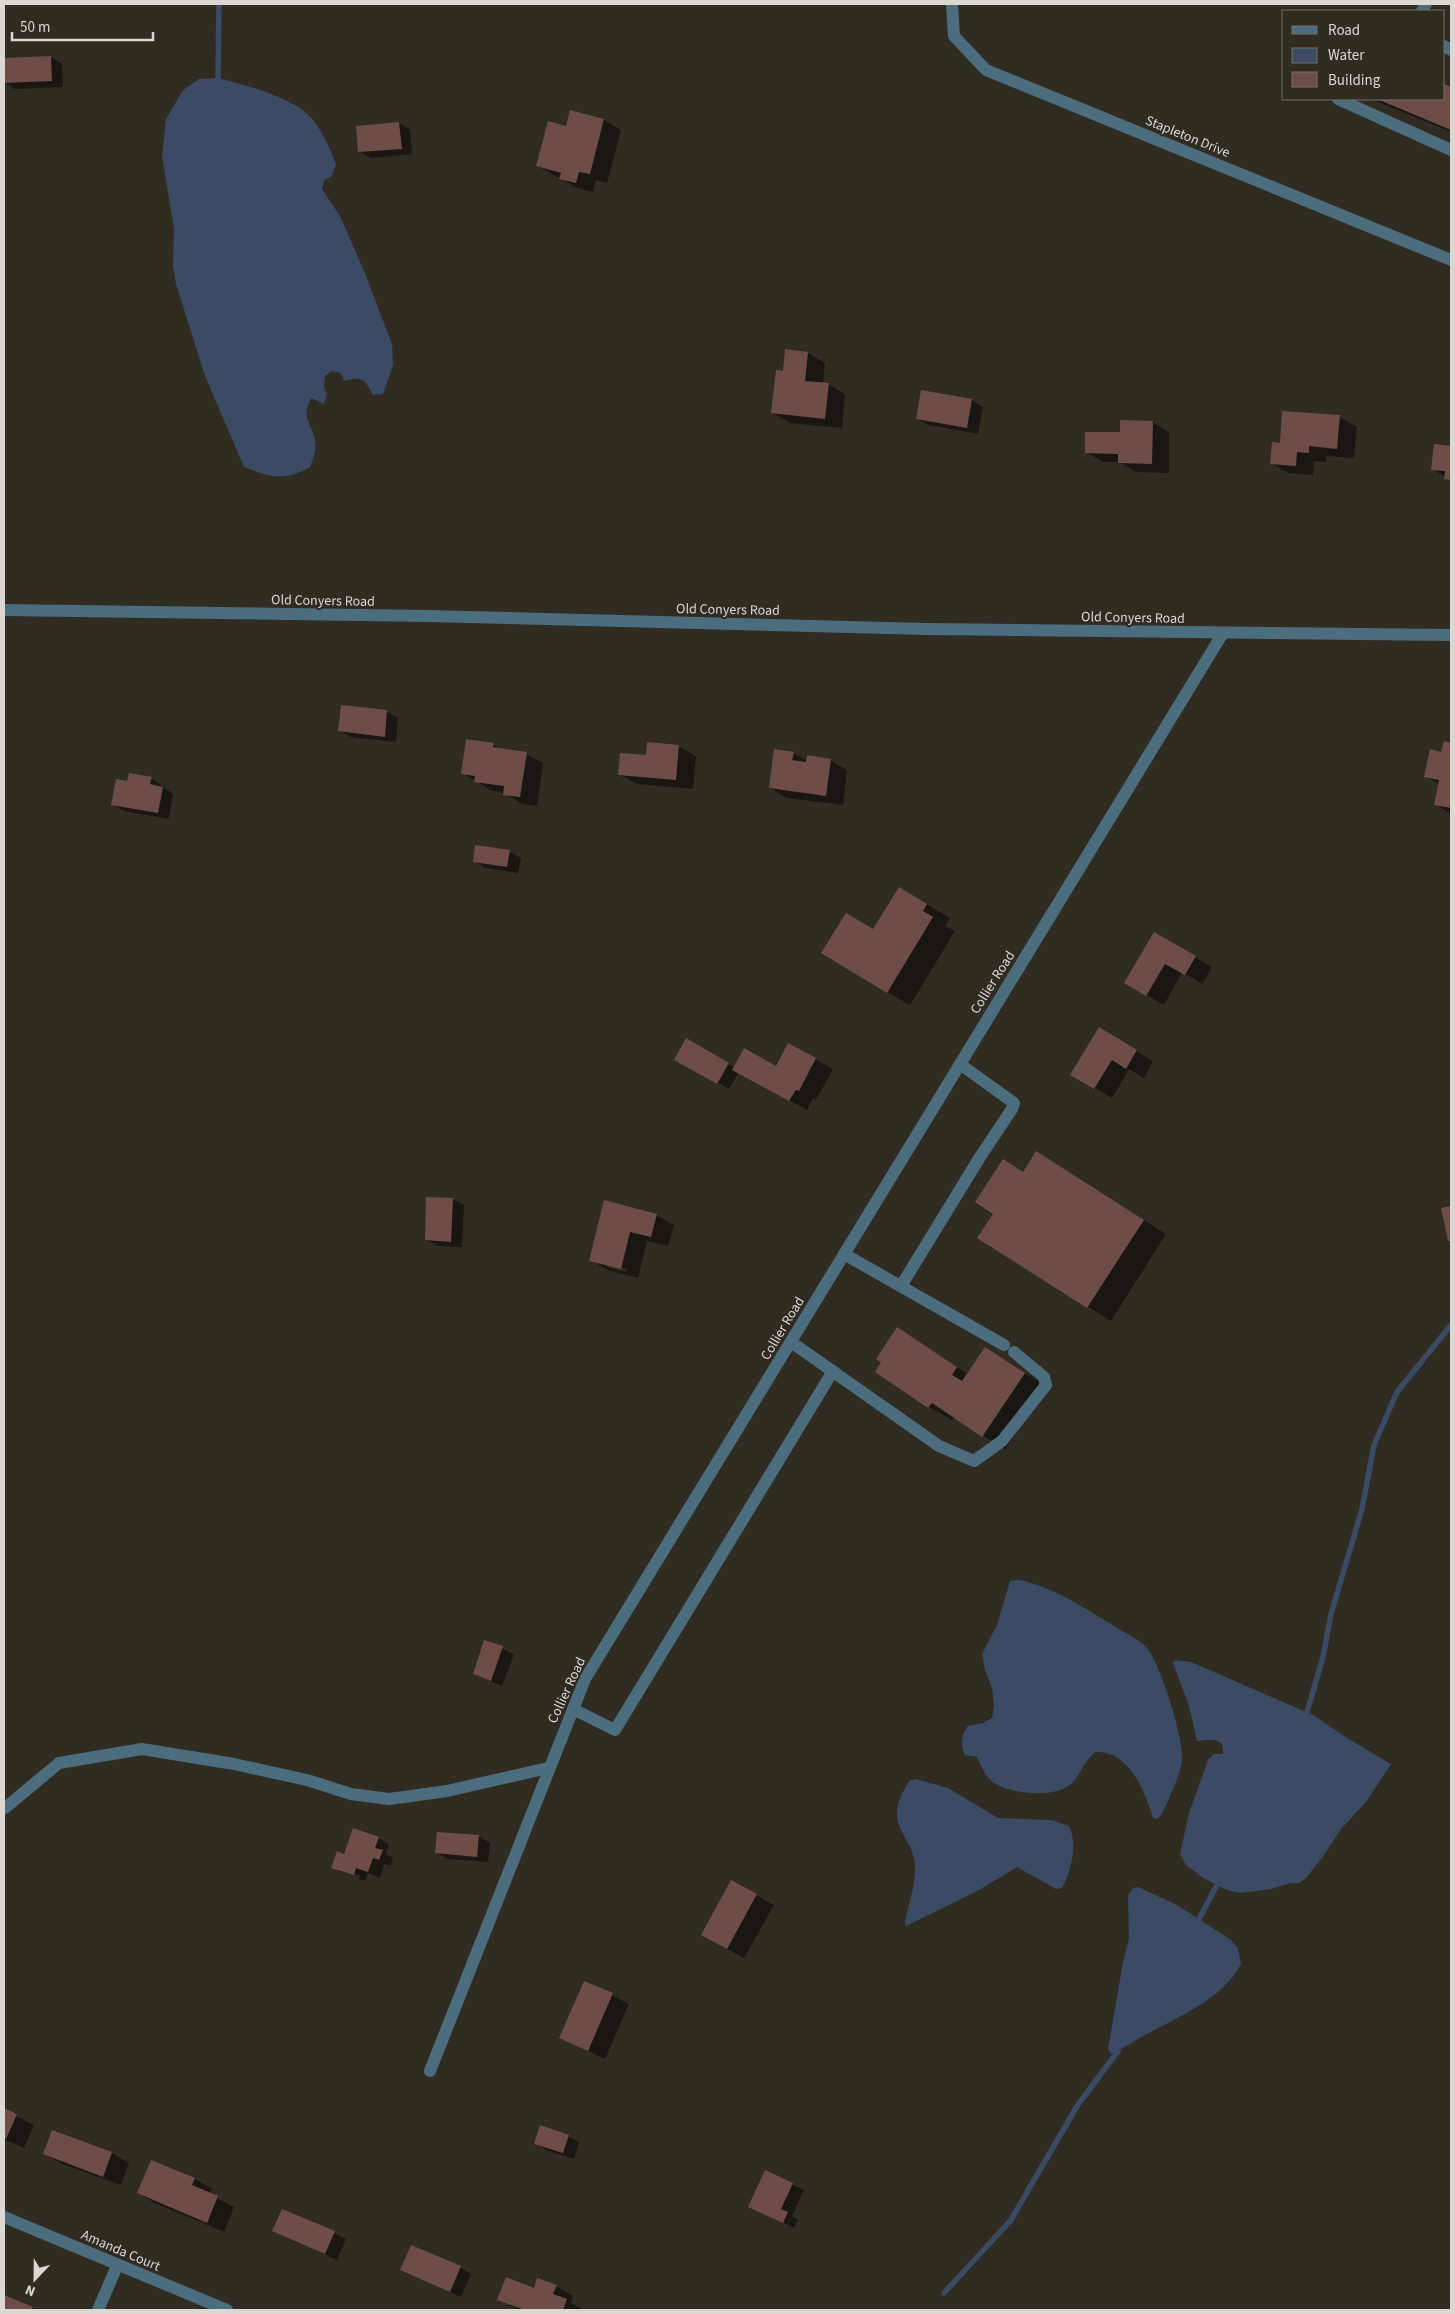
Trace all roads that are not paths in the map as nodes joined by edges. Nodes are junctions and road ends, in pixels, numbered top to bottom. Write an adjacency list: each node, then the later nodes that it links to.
1 (952, 4): 4 (street, Stapleton Drive)
2 (1340, 100): 3 (street)
3 (1451, 150)
4 (1451, 260)
5 (4, 610): 6 (street, Old Conyers Road)
6 (1223, 633): 7 (street, Old Conyers Road); 8 (street, Collier Road)
7 (1451, 635)
8 (960, 1064): 9 (street, Collier Road); 10 (street)
9 (844, 1254): 10 (street); 11 (street, Collier Road)
10 (901, 1286): 12 (street)
11 (791, 1342): 12 (street); 13 (street, Collier Road)
12 (832, 1371): 13 (street)
13 (573, 1709): 14 (street, Collier Road)
14 (548, 1768): 15 (street); 16 (street, Collier Road)
15 (5, 1808)
16 (430, 2071)
17 (4, 2217): 18 (street, Amanda Court)
18 (117, 2266): 19 (street); 20 (street, Amanda Court)
19 (98, 2310)
20 (226, 2310)

